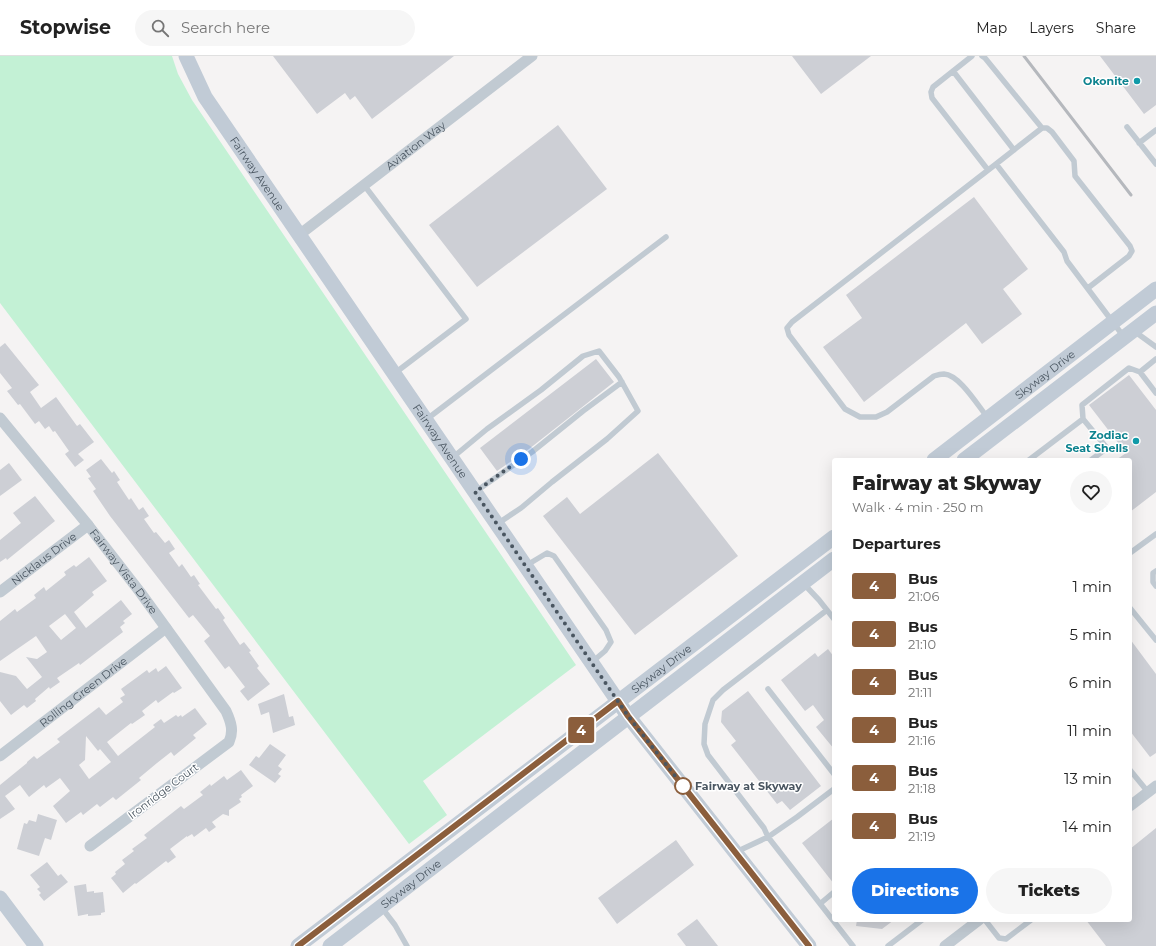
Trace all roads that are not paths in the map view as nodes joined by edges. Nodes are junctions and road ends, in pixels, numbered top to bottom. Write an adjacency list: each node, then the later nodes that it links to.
1 (532, 56): 14 (street, Aviation Way)
2 (972, 56): 5 (lane)
3 (982, 56): 7 (lane)
4 (187, 58): 15 (main road, Fairway Avenue)
5 (953, 71): 10 (lane); 13 (lane)
6 (1127, 127): 9 (lane)
7 (1042, 128): 10 (lane); 17 (lane)
8 (1156, 130): 9 (lane)
9 (1139, 143): 12 (lane)
10 (1014, 150): 11 (lane)
11 (996, 164): 13 (lane); 17 (lane)
12 (1156, 164)
13 (988, 170): 28 (lane)
14 (364, 185): 15 (street, Aviation Way); 25 (lane)
15 (299, 235): 25 (main road, Fairway Avenue)
16 (666, 237): 29 (lane)
17 (1088, 288): 20 (lane)
18 (1156, 289): 20 (main road, Skyway Drive)
19 (1156, 313): 21 (main road, Skyway Drive)
20 (1113, 322): 21 (lane); 28 (main road, Skyway Drive)
21 (1129, 334): 22 (lane); 34 (main road, Skyway Drive)
22 (1156, 347)
23 (1156, 359): 24 (lane)
24 (1140, 372): 27 (lane); 30 (lane)
25 (394, 374): 29 (main road, Fairway Avenue)
26 (622, 382): 32 (lane); 37 (lane); 38 (lane)
27 (1156, 393)
28 (988, 418): 33 (main road, Skyway Drive)
29 (425, 420): 32 (main road, Fairway Avenue)
30 (1082, 420): 35 (lane); 36 (lane)
31 (2, 424): 39 (street, Fairway Vista Drive)
32 (452, 458): 37 (main road, Fairway Avenue)
33 (937, 458)
34 (967, 458)
35 (1032, 458)
36 (1094, 458)
37 (475, 492): 38 (main road, Fairway Avenue)
38 (497, 524): 44 (main road, Fairway Avenue)
39 (88, 525): 48 (street, Nicklaus Drive); 52 (street, Fairway Vista Drive)
40 (1156, 534): 42 (lane)
41 (832, 539): 56 (main road, Skyway Drive)
42 (1132, 552)
43 (832, 561): 46 (main road, Skyway Drive)
44 (525, 566): 54 (main road, Fairway Avenue); 54 (lane)
45 (1156, 571): 47 (lane)
46 (803, 583): 49 (lane); 57 (main road, Skyway Drive)
47 (1156, 586)
48 (0, 592)
49 (827, 610): 51 (lane); 65 (lane)
50 (1132, 610): 53 (lane)
51 (832, 616)
52 (166, 628): 58 (street, Fairway Vista Drive); 59 (street, Rolling Green Drive)
53 (1156, 640)
54 (591, 662): 56 (main road, Fairway Avenue)
55 (768, 689): 60 (lane)
56 (618, 701): 57 (main road, Fairway Avenue); 79 (main road, Skyway Drive)
57 (628, 716): 67 (main road, Fairway Avenue); 71 (main road, Skyway Drive)
58 (232, 734): 66 (street, Ironridge Court)
59 (0, 756)
60 (832, 771)
61 (1132, 772): 62 (lane)
62 (1152, 789): 64 (street)
63 (832, 790): 65 (lane)
64 (1132, 804)
65 (768, 837): 67 (lane); 70 (lane)
66 (90, 846)
67 (735, 852): 82 (main road, Fairway Avenue)
68 (832, 894): 70 (lane)
69 (0, 898): 78 (main road)
70 (821, 903): 72 (lane)
71 (381, 908): 80 (main road, Skyway Drive); 81 (lane)
72 (832, 918)
73 (835, 922): 83 (lane)
74 (919, 922): 84 (lane)
75 (976, 922): 85 (street)
76 (987, 922): 77 (lane)
77 (1028, 922)
78 (36, 946)
79 (298, 946)
80 (330, 946)
81 (407, 946)
82 (809, 946)
83 (853, 946)
84 (888, 946)
85 (945, 946)

